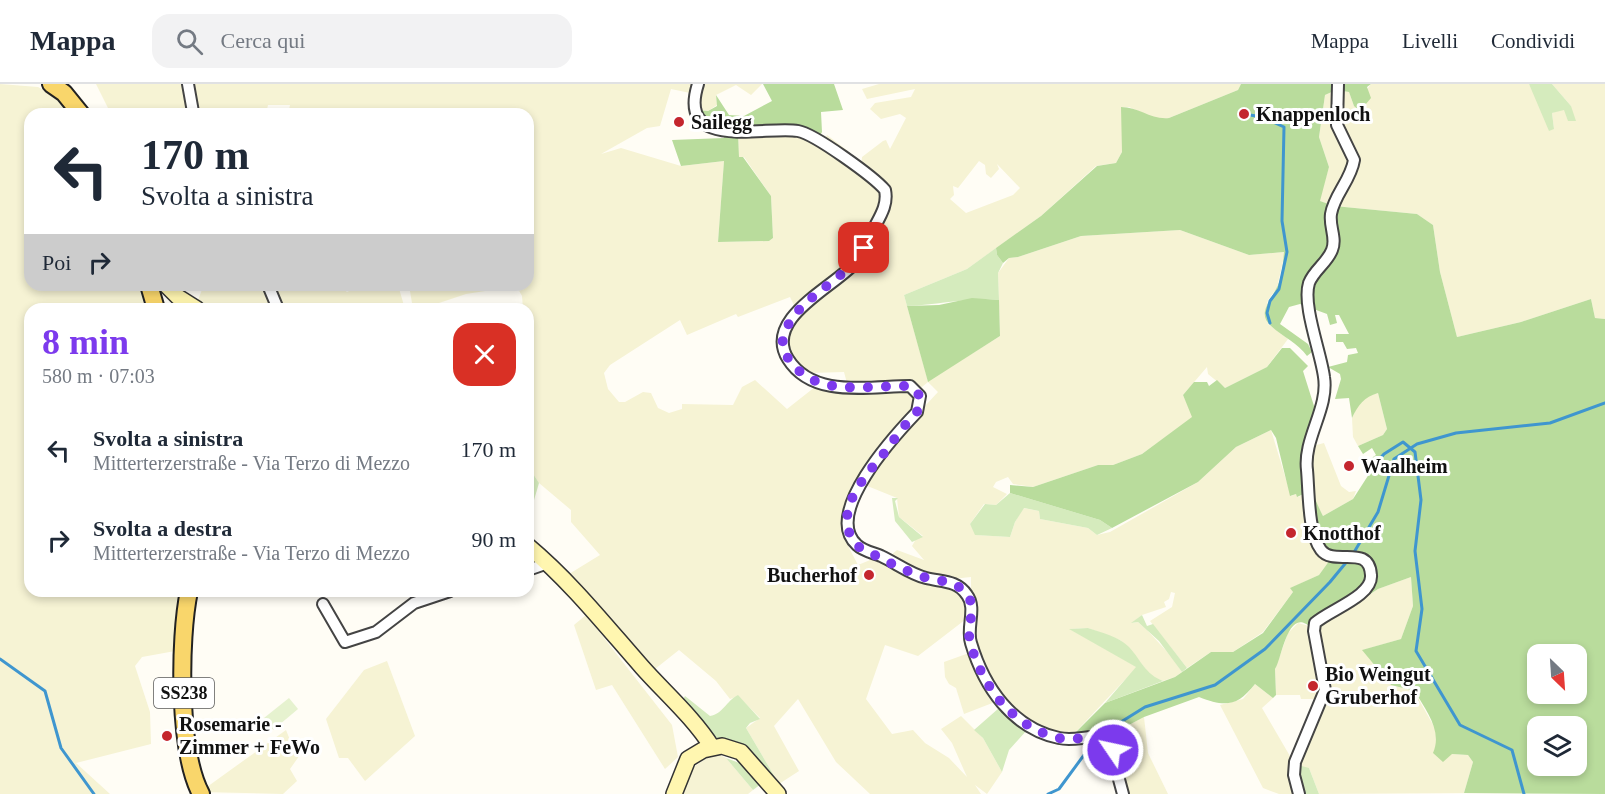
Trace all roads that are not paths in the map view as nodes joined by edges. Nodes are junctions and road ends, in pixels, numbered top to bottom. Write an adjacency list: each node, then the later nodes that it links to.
1 (51, 84): 5 (main road)
2 (189, 84): 6 (street)
3 (698, 84): 19 (street)
4 (1338, 84): 20 (street)
5 (76, 108)
6 (193, 108)
7 (172, 291): 8 (street)
8 (188, 303)
9 (534, 551): 10 (street)
10 (548, 563): 11 (street); 15 (street)
11 (534, 568)
12 (188, 597): 16 (main road, SS238)
13 (432, 597): 14 (street)
14 (323, 604)
15 (707, 748): 17 (street); 18 (street)
16 (201, 794)
17 (674, 794)
18 (778, 794)
19 (1123, 794)
20 (1299, 794)

